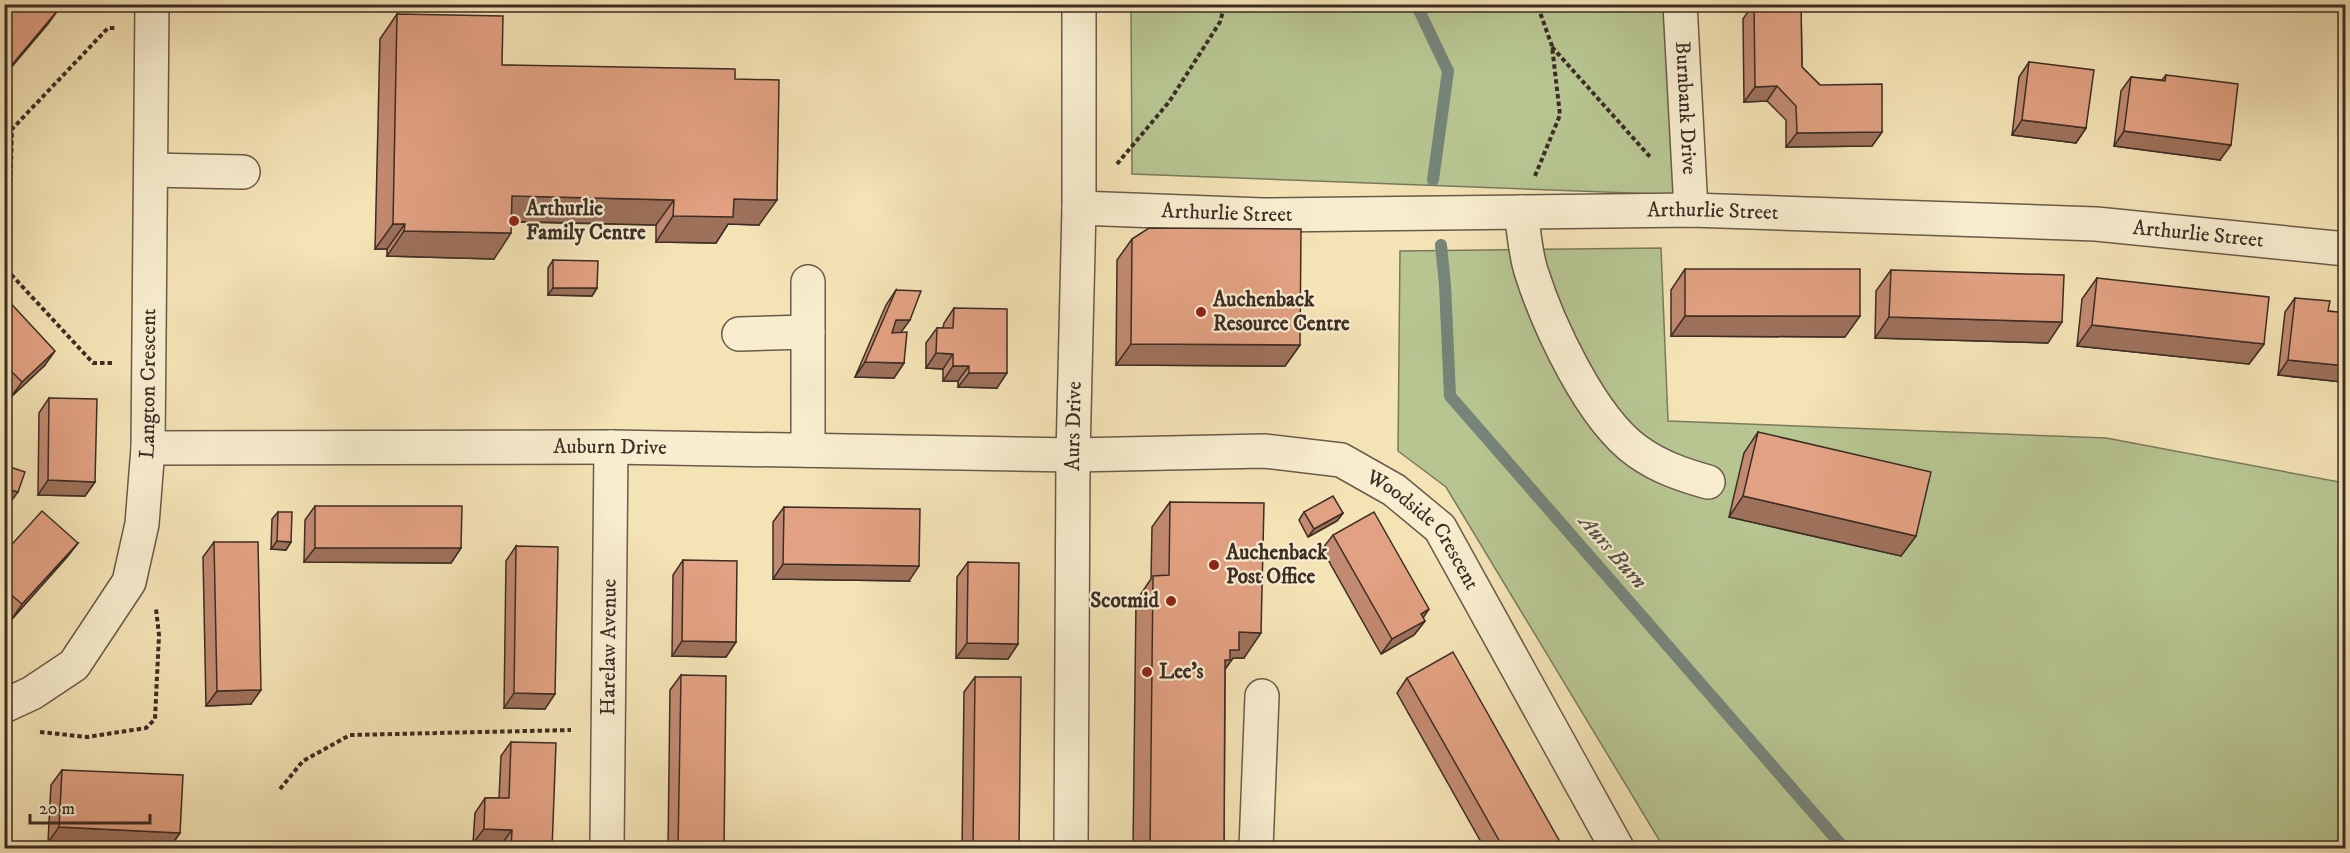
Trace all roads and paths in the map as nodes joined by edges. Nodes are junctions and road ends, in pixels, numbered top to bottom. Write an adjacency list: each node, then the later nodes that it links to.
1 (1079, 4): 10 (street, Aurs Drive)
2 (1225, 4): 10 (path)
3 (1537, 4): 6 (path)
4 (1680, 4): 11 (street, Burnbank Drive)
5 (152, 16): 8 (street, Langton Crescent); 17 (path)
6 (1552, 46): 7 (path); 12 (path)
7 (1652, 160)
8 (151, 170): 9 (street); 17 (street, Langton Crescent)
9 (243, 172)
10 (1079, 208): 12 (street, Arthurlie Street); 21 (street, Aurs Drive)
11 (1691, 210): 12 (street, Arthurlie Street); 13 (street, Arthurlie Street)
12 (1521, 212): 22 (street)
13 (2346, 249)
14 (808, 282): 15 (street)
15 (808, 332): 16 (street); 20 (street)
16 (739, 334)
17 (149, 363): 19 (street, Langton Crescent)
18 (611, 447): 19 (street, Auburn Drive); 20 (street, Auburn Drive); 26 (street, Harelaw Avenue)
19 (148, 448): 23 (street, Langton Crescent)
20 (808, 450): 21 (street, Auburn Drive)
21 (1073, 455): 30 (street, Aurs Drive); 32 (street, Woodside Crescent)
22 (1708, 483)
23 (135, 558): 25 (street, Langton Crescent); 27 (path)
24 (1262, 696): 31 (street)
25 (4, 706)
26 (608, 729): 28 (path); 29 (street, Harelaw Avenue)
27 (31, 731)
28 (280, 789)
29 (607, 849)
30 (1071, 849)
31 (1256, 849)
32 (1617, 849)

